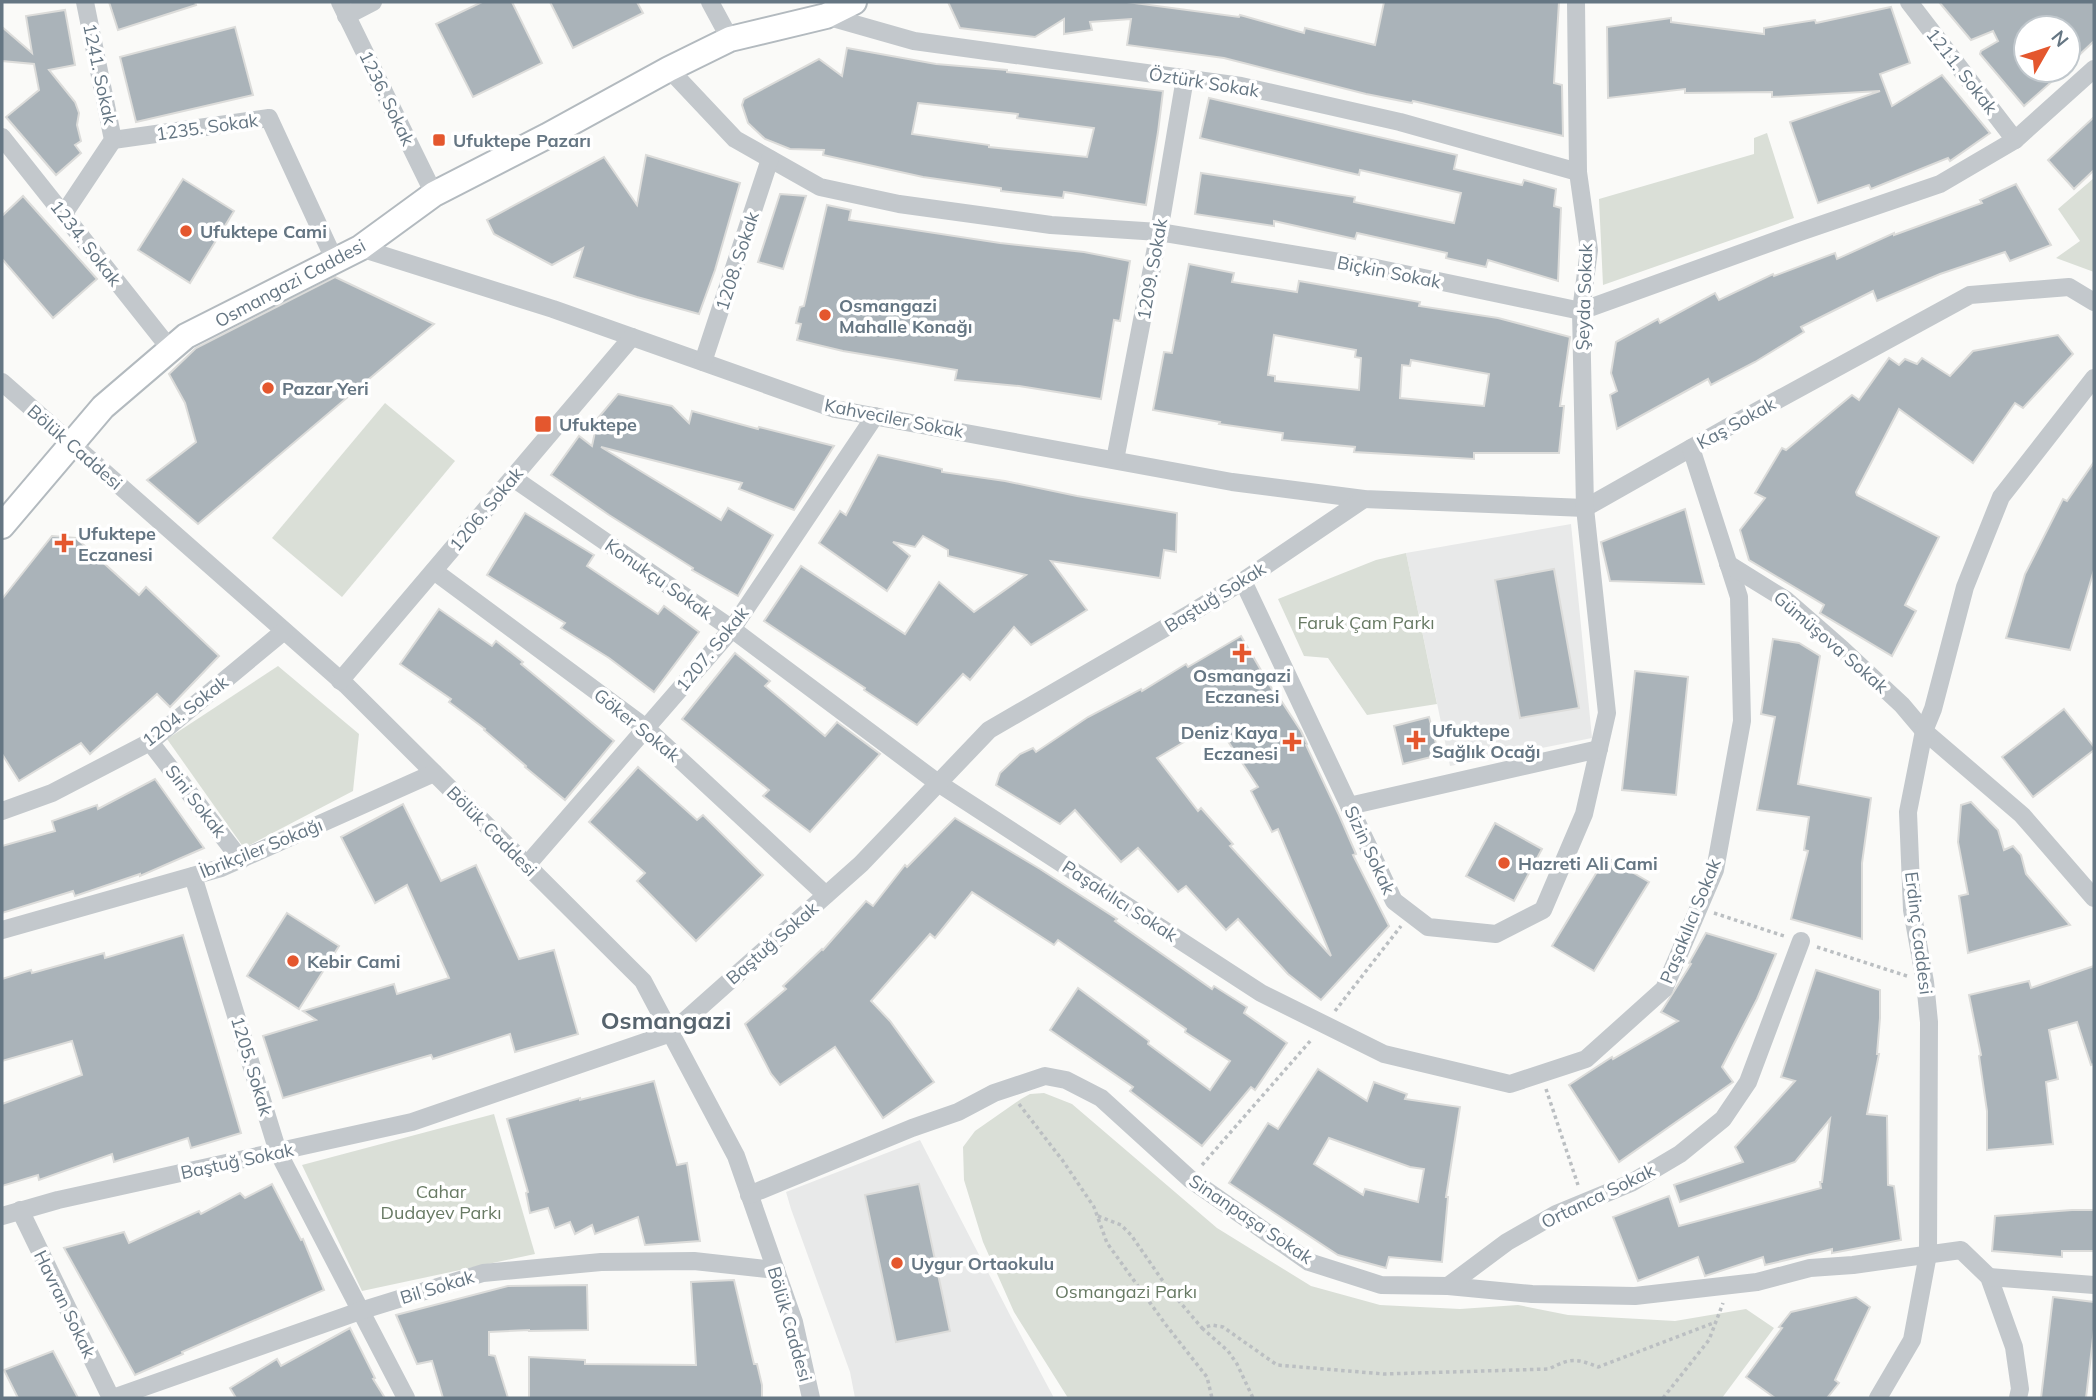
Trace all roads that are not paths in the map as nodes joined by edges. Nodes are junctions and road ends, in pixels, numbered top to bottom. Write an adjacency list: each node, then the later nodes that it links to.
1 (85, 2): 14 (street, 1241. Sokak)
2 (373, 2): 7 (street)
3 (710, 2): 9 (street)
4 (854, 2): 8 (main road, Osmangazi Caddesi)
5 (1576, 2): 17 (street, Şeyda Sokak)
6 (1909, 2): 15 (street, 1211. Sokak)
7 (343, 9): 18 (street, 1236. Sokak)
8 (826, 16): 9 (main road, Osmangazi Caddesi); 12 (street, Öztürk Sokak)
9 (730, 39): 10 (main road, Osmangazi Caddesi)
10 (669, 69): 16 (street, Biçkin Sokak); 18 (main road, Osmangazi Caddesi)
11 (2094, 69): 15 (street)
12 (1185, 78): 17 (street, Öztürk Sokak); 20 (street, 1209. Sokak)
13 (2, 137): 19 (street, 1234. Sokak)
14 (113, 140): 19 (street, 1241. Sokak); 22 (street, 1235. Sokak)
15 (2015, 140): 24 (street)
16 (770, 159): 20 (street, Biçkin Sokak); 27 (street, 1208. Sokak)
17 (1578, 172): 24 (street, Şeyda Sokak)
18 (434, 194): 21 (main road, Osmangazi Caddesi)
19 (64, 215): 26 (street, 1234. Sokak)
20 (1159, 232): 24 (street, Biçkin Sokak); 33 (street, 1209. Sokak)
21 (360, 248): 22 (main road, Osmangazi Caddesi); 25 (street, Kahveciler Sokak)
22 (335, 261): 26 (main road, Osmangazi Caddesi)
23 (2094, 302): 32 (street, Kaş Sokak)
24 (1581, 311): 36 (street, Şeyda Sokak)
25 (632, 337): 27 (street, Kahveciler Sokak); 34 (street, 1206. Sokak)
26 (171, 350): 31 (main road, Osmangazi Caddesi)
27 (703, 362): 30 (street, Kahveciler Sokak)
28 (2094, 378): 45 (street, Erdinç Caddesi)
29 (2, 382): 31 (street, Bölük Caddesi)
30 (875, 416): 33 (street, Kahveciler Sokak); 41 (street, 1207. Sokak)
31 (72, 444): 37 (main road, Osmangazi Caddesi); 42 (street, Bölük Caddesi)
32 (1691, 448): 36 (street, Kaş Sokak); 38 (street, Paşakılıcı Sokak)
33 (1115, 460): 35 (street, Kahveciler Sokak)
34 (513, 478): 39 (street, 1206. Sokak); 41 (street, Konukçu Sokak)
35 (1364, 499): 36 (street); 40 (street, Baştuğ Sokak)
36 (1585, 508): 47 (street, Sizin Sokak)
37 (2, 526)
38 (1728, 564): 45 (street, Gümüşova Sokak); 49 (street, Paşakılıcı Sokak)
39 (434, 571): 43 (street, 1206. Sokak); 44 (street, Göker Sokak)
40 (1242, 581): 49 (street, Baştuğ Sokak); 50 (street, Sizin Sokak)
41 (732, 629): 44 (street, 1207. Sokak); 49 (street, Konukçu Sokak)
42 (284, 631): 43 (street, Bölük Caddesi); 46 (street, 1204. Sokak)
43 (340, 681): 48 (street, Bölük Caddesi)
44 (646, 728): 53 (street, 1207. Sokak); 55 (street, Göker Sokak)
45 (1924, 732): 56 (street, Gümüşova Sokak); 64 (street, Erdinç Caddesi)
46 (150, 742): 51 (street, 1204. Sokak); 52 (street, Sini Sokak)
47 (1599, 749): 50 (street); 50 (street, Sizin Sokak)
48 (435, 774): 52 (street, İbrikçiler Sokağı); 53 (street, Bölük Caddesi)
49 (938, 783): 55 (street, Baştuğ Sokak)
50 (1349, 806)
51 (2, 811)
52 (241, 860): 54 (street, İbrikçiler Sokağı)
53 (527, 865): 59 (street, Bölük Caddesi)
54 (193, 876): 57 (street, İbrikçiler Sokağı); 60 (street, 1205. Sokak)
55 (826, 895): 59 (street, Baştuğ Sokak)
56 (2094, 898)
57 (2, 930)
58 (1801, 941): 68 (street, Ortanca Sokak)
59 (671, 1033): 60 (street, Baştuğ Sokak); 61 (street, Bölük Caddesi)
60 (278, 1152): 62 (street, Baştuğ Sokak); 69 (street, 1205. Sokak)
61 (749, 1195): 65 (street, Bölük Caddesi); 68 (street, Sinanpaşa Sokak)
62 (20, 1210): 63 (street, Baştuğ Sokak); 70 (street, Havran Sokak)
63 (2, 1216)
64 (1928, 1254): 66 (street, Sinanpaşa Sokak); 68 (street, Sinanpaşa Sokak); 73 (street, Erdinç Caddesi)
65 (775, 1270): 69 (street, Bil Sokak); 72 (street, Bölük Caddesi)
66 (1989, 1277): 67 (street); 74 (street)
67 (2094, 1284)
68 (1448, 1286)
69 (360, 1311): 70 (street, Bil Sokak); 71 (street, 1205. Sokak)
70 (112, 1398)
71 (406, 1398)
72 (811, 1398)
73 (1878, 1398)
74 (2018, 1398)

